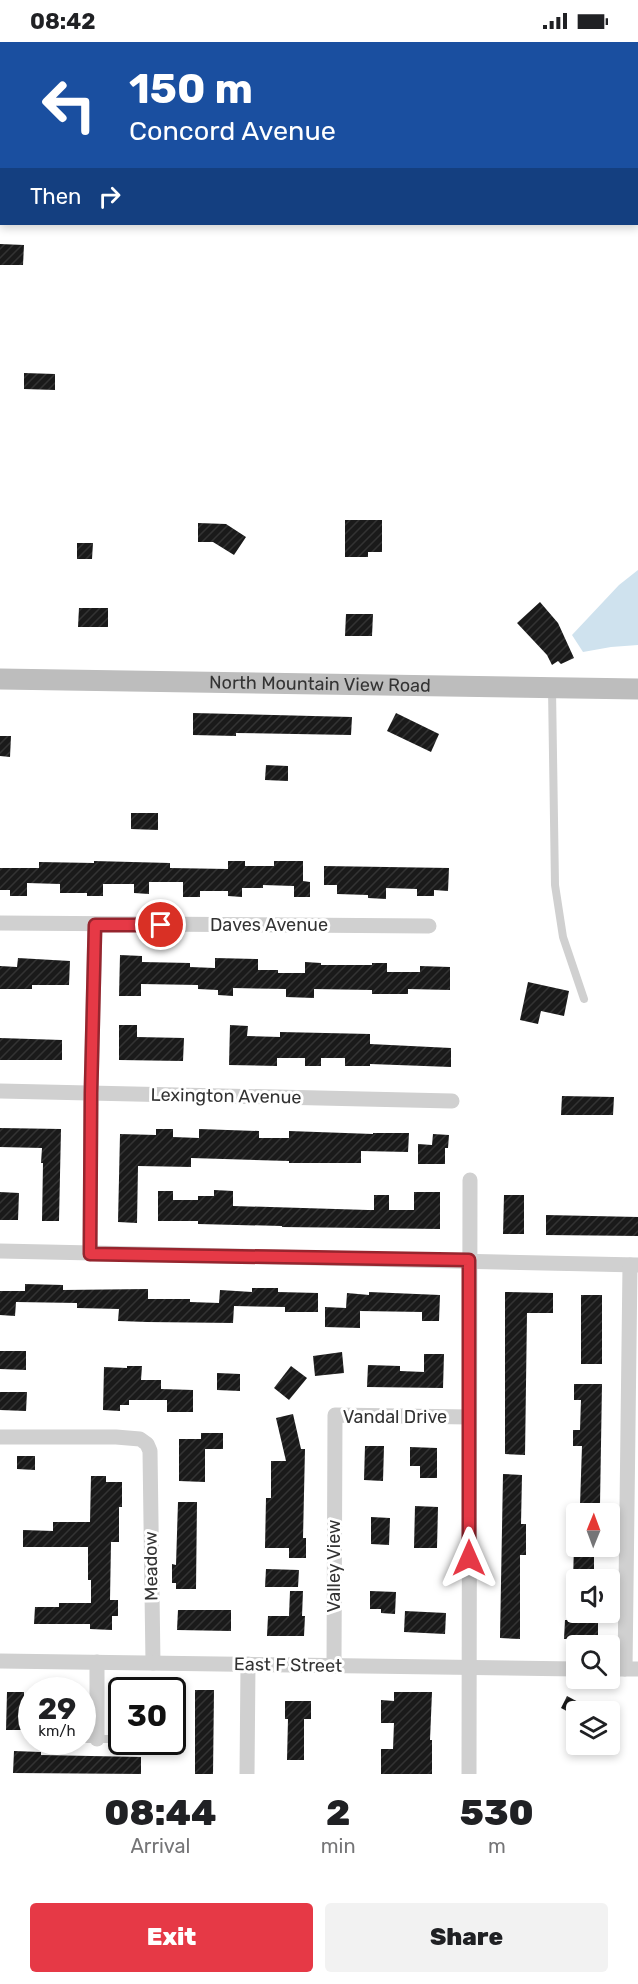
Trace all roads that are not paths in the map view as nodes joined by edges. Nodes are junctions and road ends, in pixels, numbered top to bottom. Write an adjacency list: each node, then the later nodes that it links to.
1 (0, 679): 2 (street, North Mountain View Road)
2 (552, 688): 3 (street, North Mountain View Road); 7 (lane)
3 (638, 689)
4 (0, 923): 5 (street, Daves Avenue)
5 (95, 925): 6 (street, Daves Avenue); 9 (street)
6 (429, 926)
7 (584, 999)
8 (0, 1091): 9 (street, Lexington Avenue)
9 (91, 1093): 10 (street, Lexington Avenue); 13 (street)
10 (452, 1101)
11 (471, 1180): 14 (street)
12 (0, 1251): 13 (street)
13 (90, 1254): 14 (street)
14 (469, 1260): 15 (street); 16 (street)
15 (634, 1265): 26 (street)
16 (469, 1417): 18 (street, Vandal Drive); 24 (street)
17 (0, 1437): 21 (street, Meadow)
18 (334, 1466): 23 (street, Valley View)
19 (0, 1661): 20 (street, East F Street)
20 (97, 1662): 21 (street, East F Street); 27 (street)
21 (153, 1663): 22 (street, East F Street)
22 (248, 1664): 23 (street, East F Street); 28 (street)
23 (334, 1666): 24 (street, East F Street)
24 (469, 1668): 25 (street, East F Street); 29 (street)
25 (566, 1669)
26 (624, 1669)
27 (96, 1677)
28 (247, 1774)
29 (469, 1774)

